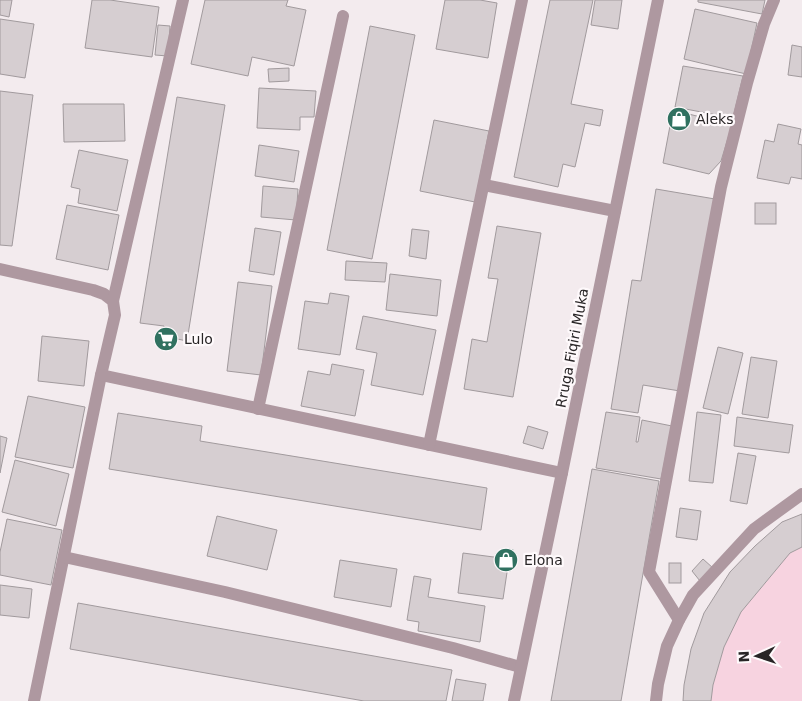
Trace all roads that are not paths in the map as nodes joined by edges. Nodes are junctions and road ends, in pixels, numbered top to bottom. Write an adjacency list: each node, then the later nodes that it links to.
1 (183, 0): 9 (street)
2 (522, 0): 6 (street)
3 (658, 0): 7 (street, Rruga Fiqiri Muka)
4 (774, 0): 16 (street)
5 (343, 16): 11 (street)
6 (484, 185): 7 (street); 12 (street)
7 (615, 211): 13 (street, Rruga Fiqiri Muka)
8 (0, 270): 9 (street)
9 (113, 301): 10 (street)
10 (101, 375): 11 (street); 15 (street)
11 (258, 409): 12 (street)
12 (429, 446): 13 (street)
13 (562, 474): 17 (street, Rruga Fiqiri Muka)
14 (802, 494): 16 (street)
15 (64, 557): 17 (street); 18 (street)
16 (679, 620): 20 (street)
17 (520, 667): 19 (street, Rruga Fiqiri Muka)
18 (34, 701)
19 (514, 701)
20 (656, 701)

